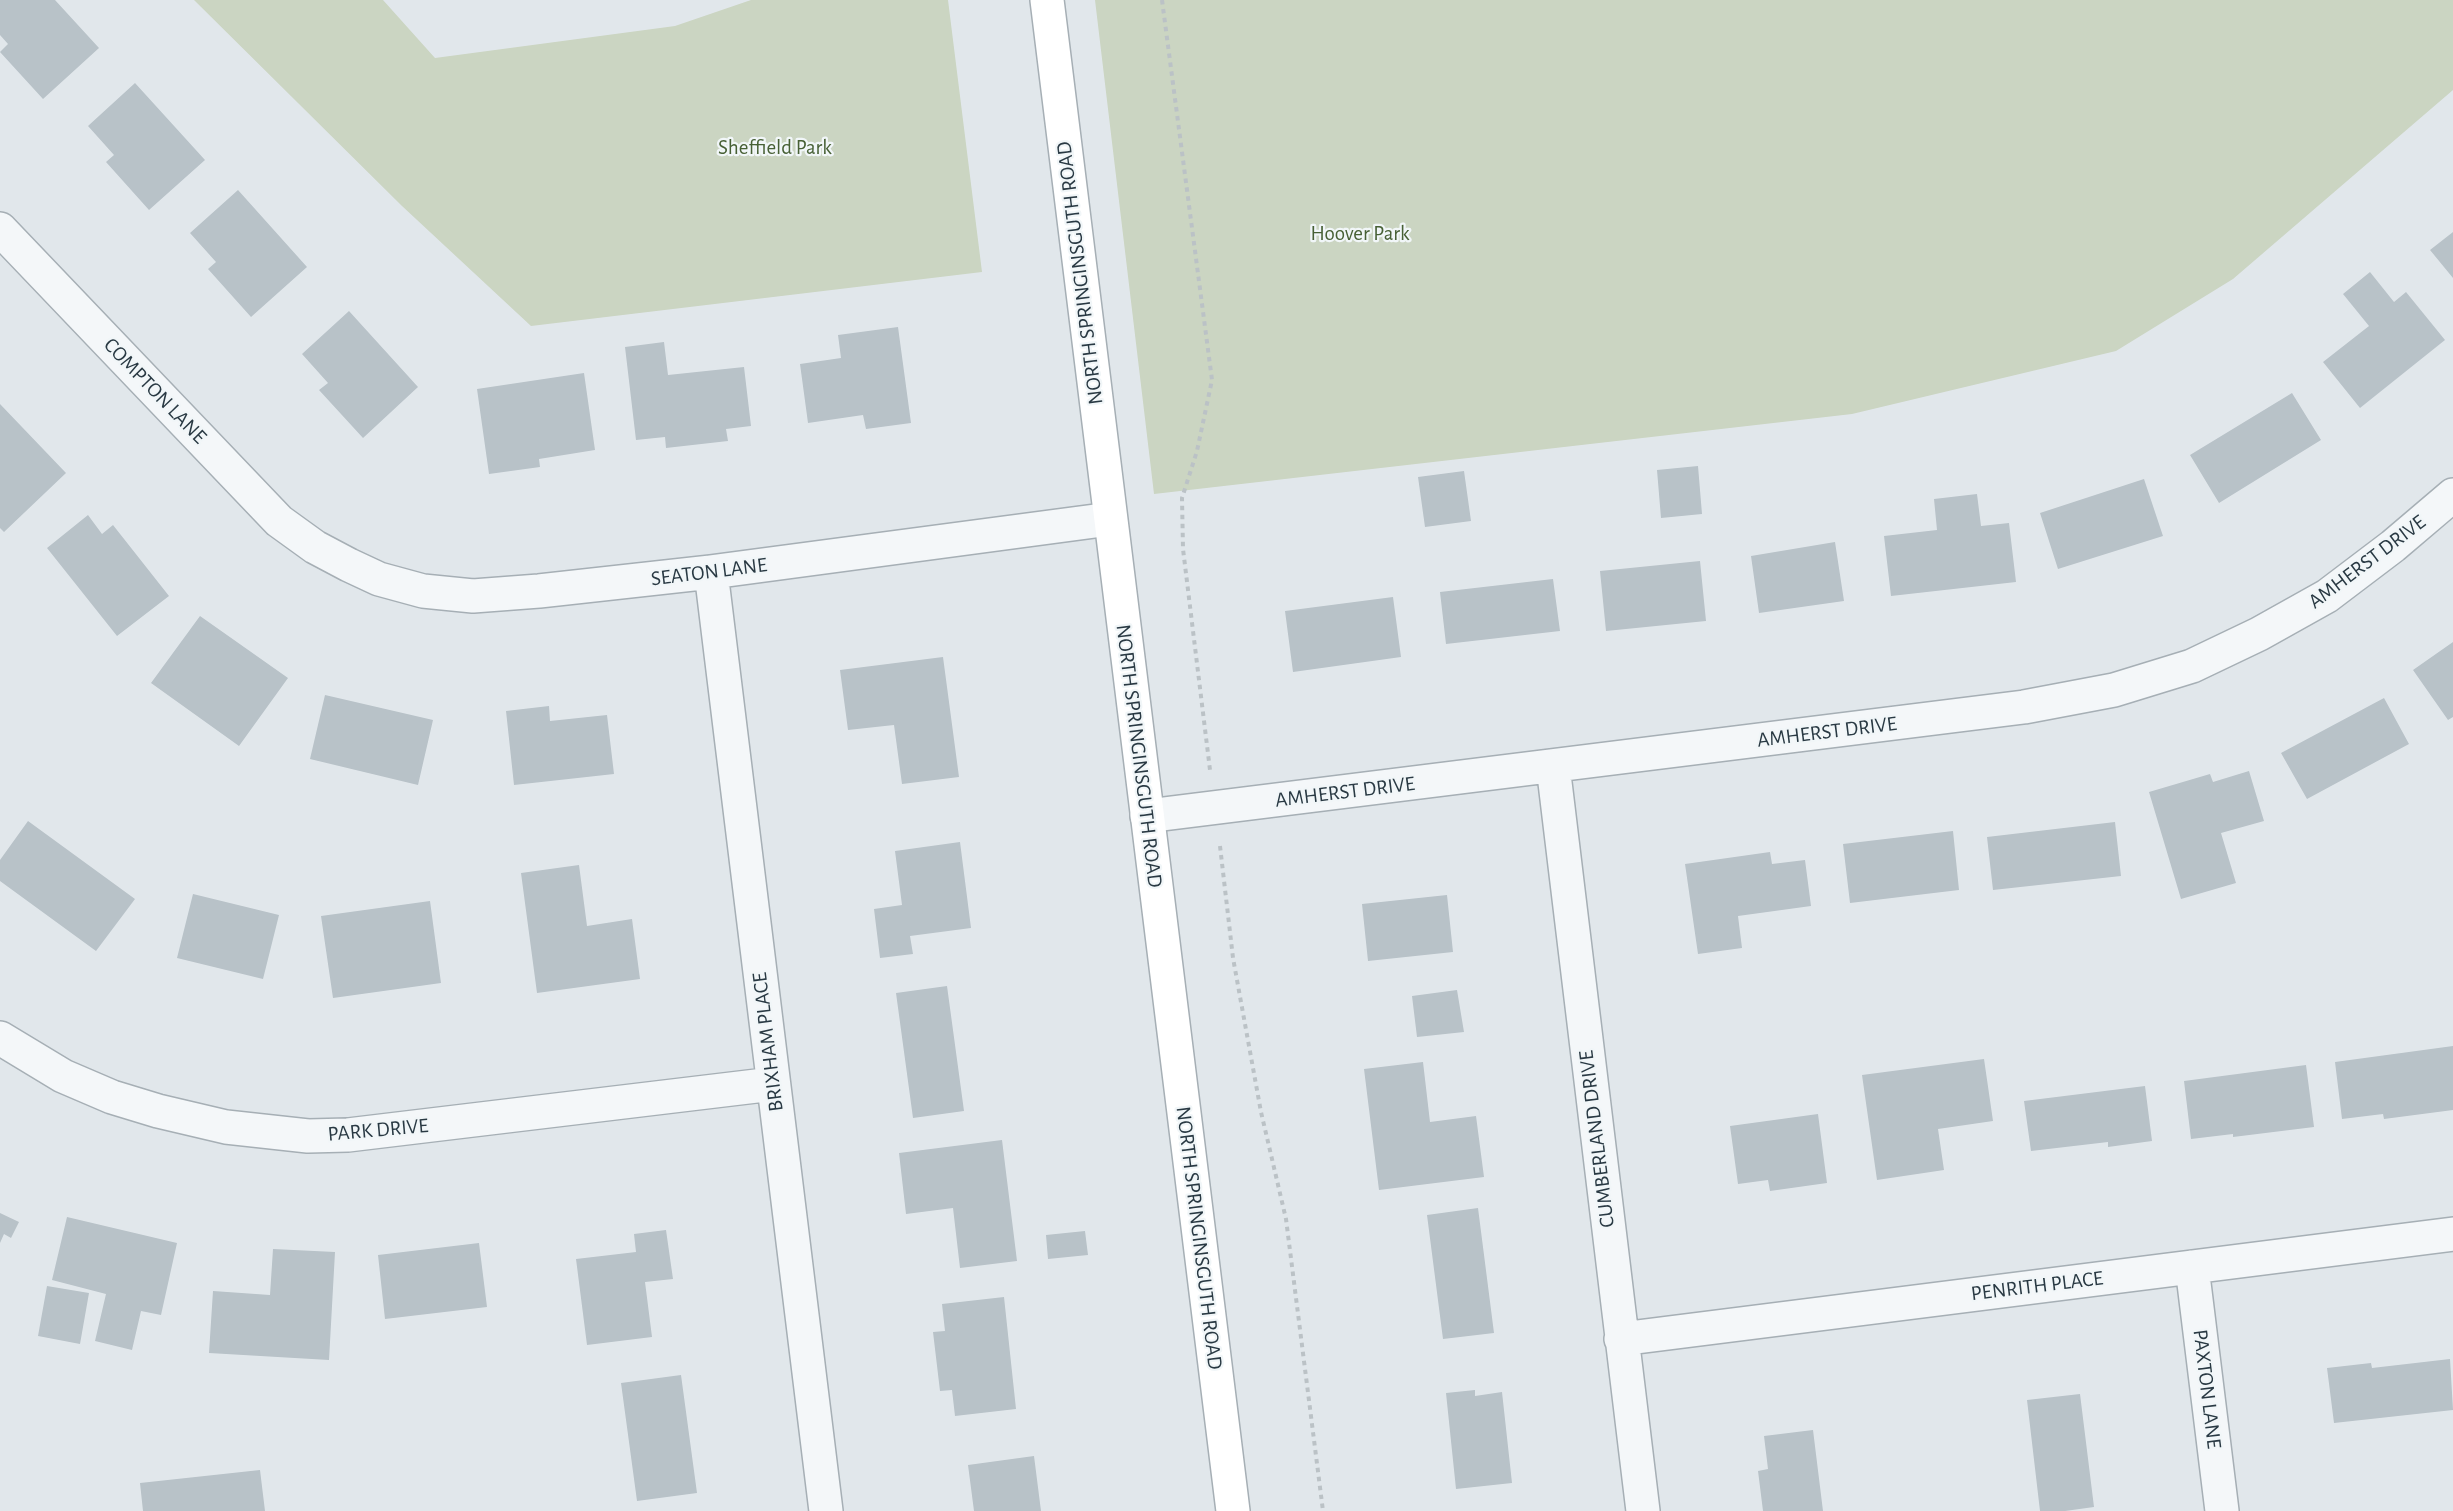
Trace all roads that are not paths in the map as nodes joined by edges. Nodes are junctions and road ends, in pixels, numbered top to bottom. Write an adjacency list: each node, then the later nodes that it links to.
1 (1047, 0): 4 (street, NORTH SPRINGINSGUTH ROAD)
2 (0, 229): 5 (street, COMPTON LANE)
3 (2453, 495): 7 (street, AMHERST DRIVE)
4 (1110, 519): 6 (street, SEATON LANE); 8 (street, NORTH SPRINGINSGUTH ROAD)
5 (315, 547): 6 (street, SEATON LANE)
6 (711, 572): 10 (street, BRIXHAM PLACE)
7 (1553, 766): 8 (street, AMHERST DRIVE); 13 (street, CUMBERLAND DRIVE)
8 (1147, 816): 15 (street, NORTH SPRINGINSGUTH ROAD)
9 (0, 1038): 10 (street, PARK DRIVE)
10 (773, 1084): 14 (street, BRIXHAM PLACE)
11 (2453, 1234): 12 (street, PENRITH PLACE)
12 (2192, 1267): 13 (street, PENRITH PLACE); 17 (street, PAXTON LANE)
13 (1622, 1339): 16 (street, CUMBERLAND DRIVE)
14 (826, 1511)
15 (1233, 1511)
16 (1642, 1511)
17 (2222, 1511)

